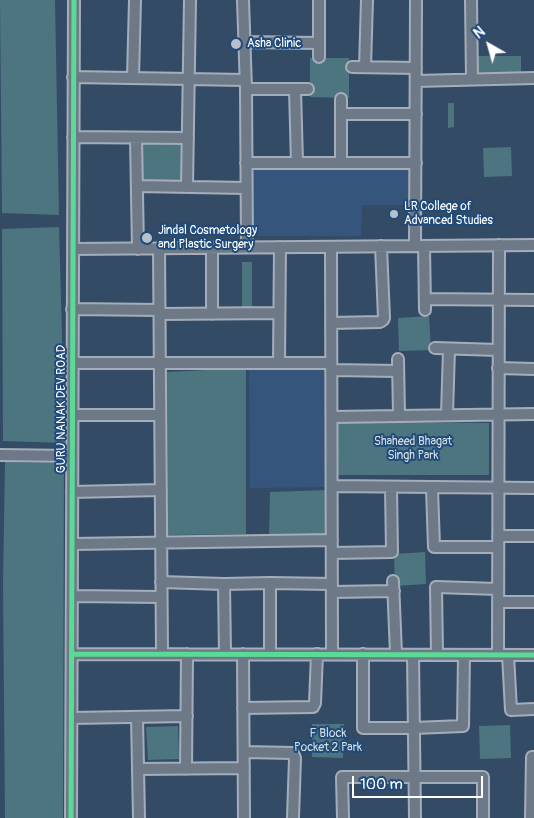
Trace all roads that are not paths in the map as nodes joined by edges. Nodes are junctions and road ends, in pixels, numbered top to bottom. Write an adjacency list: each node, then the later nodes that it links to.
1 (74, 0): 15 (street, GURU NANAK DEV ROAD)
2 (136, 0): 16 (street)
3 (190, 0): 18 (street)
4 (244, 0): 9 (street)
5 (319, 0): 10 (street)
6 (367, 0): 13 (street)
7 (416, 0): 14 (street)
8 (471, 0): 19 (street)
9 (244, 42): 10 (street); 21 (street)
10 (318, 43): 11 (street)
11 (319, 58)
12 (352, 67): 13 (street)
13 (365, 67): 14 (street)
14 (416, 68): 20 (street)
15 (73, 77): 16 (street); 27 (street, GURU NANAK DEV ROAD)
16 (134, 78): 18 (street)
17 (534, 78): 19 (street)
18 (189, 79): 21 (street); 29 (street)
19 (472, 79): 20 (street)
20 (416, 80): 26 (street)
21 (245, 84): 22 (street); 30 (street)
22 (295, 88): 23 (street); 31 (street)
23 (308, 88)
24 (341, 99): 25 (street)
25 (341, 114): 26 (street); 32 (street)
26 (416, 114): 33 (street)
27 (73, 138): 28 (street); 47 (street, GURU NANAK DEV ROAD)
28 (136, 138): 29 (street); 34 (street)
29 (188, 138): 35 (street)
30 (246, 163): 31 (street); 36 (street)
31 (297, 163): 32 (street)
32 (341, 163): 33 (street)
33 (416, 163): 40 (street)
34 (137, 186): 35 (street); 44 (street)
35 (187, 187): 36 (street)
36 (246, 188): 41 (street)
37 (498, 245): 38 (street); 40 (street); 48 (street)
38 (534, 245)
39 (381, 246): 40 (street); 43 (street); 54 (street)
40 (420, 246): 48 (street)
41 (247, 247): 42 (street); 46 (street)
42 (280, 247): 43 (street); 52 (street)
43 (331, 247): 54 (street)
44 (138, 248): 45 (street); 47 (street)
45 (159, 248): 46 (street); 51 (street)
46 (212, 248): 53 (street)
47 (73, 249): 50 (street, GURU NANAK DEV ROAD)
48 (498, 300): 49 (street); 57 (street)
49 (534, 300)
50 (72, 309): 51 (street); 59 (street, GURU NANAK DEV ROAD)
51 (160, 312): 53 (street); 61 (street)
52 (279, 313): 53 (street); 60 (street)
53 (212, 314)
54 (332, 323): 62 (street)
55 (435, 348): 56 (street)
56 (449, 349): 57 (street); 70 (street)
57 (498, 350): 63 (street)
58 (398, 359): 65 (street)
59 (73, 362): 61 (street); 68 (street, GURU NANAK DEV ROAD)
60 (279, 363): 61 (street); 62 (street)
61 (160, 364): 69 (street)
62 (331, 366): 65 (street); 72 (street)
63 (498, 368): 64 (street); 66 (street)
64 (534, 369)
65 (398, 371): 71 (street)
66 (498, 414): 67 (street); 70 (street); 78 (street)
67 (534, 414)
68 (73, 415): 69 (street); 74 (street, GURU NANAK DEV ROAD)
69 (160, 415): 80 (street)
70 (447, 415): 71 (street)
71 (399, 416): 72 (street)
72 (332, 417): 75 (street)
73 (0, 455): 74 (street)
74 (72, 456): 81 (street, GURU NANAK DEV ROAD)
75 (332, 486): 76 (street); 84 (street)
76 (390, 487): 77 (street); 88 (street)
77 (432, 488): 78 (street); 87 (street)
78 (498, 488): 79 (street); 82 (street)
79 (534, 488)
80 (161, 490): 81 (street); 85 (street)
81 (72, 492): 86 (street, GURU NANAK DEV ROAD)
82 (498, 536): 83 (street); 87 (street)
83 (534, 536)
84 (332, 540): 85 (street); 88 (street)
85 (161, 542): 86 (street); 89 (street)
86 (72, 544): 94 (street, GURU NANAK DEV ROAD)
87 (498, 547): 93 (street)
88 (332, 553): 92 (street)
89 (161, 582): 91 (street); 95 (street)
90 (270, 583): 91 (street); 92 (street); 103 (street)
91 (224, 584): 101 (street)
92 (332, 588): 105 (street); 107 (street)
93 (498, 589): 96 (street); 108 (street)
94 (72, 596): 95 (street); 98 (street, GURU NANAK DEV ROAD)
95 (161, 597): 99 (street)
96 (499, 602): 97 (street); 111 (street)
97 (534, 602)
98 (72, 654): 99 (street); 117 (street, GURU NANAK DEV ROAD)
99 (162, 654): 100 (street)
100 (188, 654): 101 (street); 115 (street)
101 (226, 654): 102 (street)
102 (243, 654): 103 (street); 113 (street)
103 (270, 654): 104 (street)
104 (317, 654): 105 (street); 113 (street)
105 (332, 654): 106 (street)
106 (362, 654): 107 (street); 118 (street)
107 (396, 654): 109 (street)
108 (437, 654): 109 (street); 110 (street)
109 (413, 655): 118 (street)
110 (464, 655): 111 (street); 118 (street)
111 (503, 655): 112 (street); 114 (street)
112 (534, 655)
113 (244, 708): 119 (street)
114 (534, 710)
115 (187, 716): 116 (street); 123 (street)
116 (137, 717): 117 (street); 122 (street)
117 (72, 718): 125 (street, GURU NANAK DEV ROAD)
118 (414, 728): 124 (street)
119 (244, 752): 121 (street); 128 (street)
120 (534, 757): 132 (street)
121 (244, 768): 123 (street); 127 (street)
122 (138, 769): 123 (street); 126 (street)
123 (186, 769)
124 (415, 778): 129 (street); 130 (street); 131 (street)
125 (71, 818)
126 (139, 818)
127 (244, 818)
128 (293, 818)
129 (343, 818)
130 (415, 818)
131 (482, 818)
132 (531, 818)

